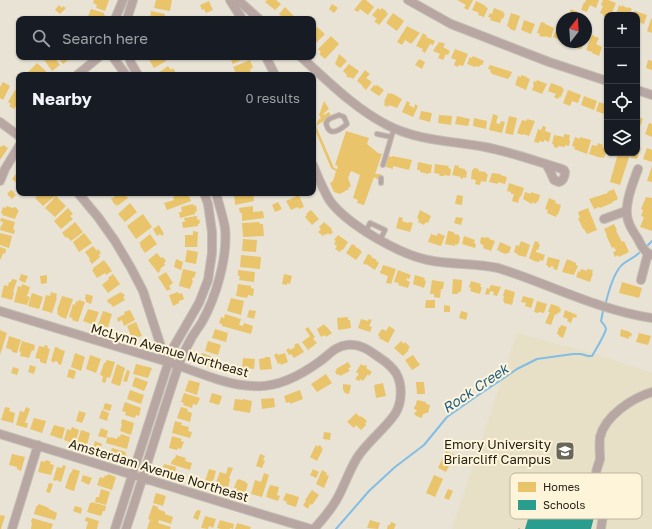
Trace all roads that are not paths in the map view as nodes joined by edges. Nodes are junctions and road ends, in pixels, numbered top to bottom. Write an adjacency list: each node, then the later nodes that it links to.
1 (123, 0): 6 (street)
2 (133, 0): 7 (street)
3 (230, 0): 8 (street)
4 (238, 0): 9 (street)
5 (409, 0): 19 (street)
6 (117, 16)
7 (128, 16)
8 (240, 16)
9 (256, 16)
10 (94, 60): 15 (street)
11 (115, 60): 16 (street)
12 (130, 60): 16 (street); 17 (street)
13 (268, 60): 18 (street)
14 (304, 60): 24 (street)
15 (80, 72)
16 (123, 72)
17 (136, 72)
18 (274, 72)
19 (604, 80)
20 (640, 91): 21 (street)
21 (652, 95)
22 (329, 119): 22 (lane)
23 (0, 122): 25 (street)
24 (394, 128): 27 (lane); 29 (street)
25 (16, 134)
26 (377, 134): 27 (lane)
27 (391, 137): 30 (lane)
28 (16, 151): 33 (street)
29 (546, 164)
30 (383, 165)
31 (638, 168): 37 (street)
32 (316, 172): 39 (street)
33 (0, 181)
34 (80, 196): 49 (street)
35 (205, 196): 41 (street)
36 (217, 196): 42 (street)
37 (626, 211): 38 (street); 43 (street)
38 (604, 219)
39 (366, 231): 40 (street); 40 (lane)
40 (380, 240): 46 (street)
41 (212, 244): 42 (street); 47 (street)
42 (225, 244): 48 (street)
43 (650, 254): 44 (street)
44 (641, 280)
45 (0, 311): 49 (street, McLynn Avenue Northeast)
46 (652, 318)
47 (180, 335): 48 (street); 49 (street)
48 (190, 342): 50 (street)
49 (167, 362): 50 (street, McLynn Avenue Northeast); 55 (street)
50 (178, 366): 56 (street); 61 (street, McLynn Avenue Northeast)
51 (652, 392): 54 (street)
52 (0, 434): 53 (street, Amsterdam Avenue Northeast)
53 (38, 445): 55 (street, Amsterdam Avenue Northeast); 58 (street)
54 (596, 473)
55 (132, 474): 56 (street, Amsterdam Avenue Northeast); 59 (street)
56 (143, 478): 60 (street); 61 (street, Amsterdam Avenue Northeast)
57 (602, 519): 62 (street)
58 (12, 529)
59 (115, 529)
60 (126, 529)
61 (313, 529)
62 (601, 529)

